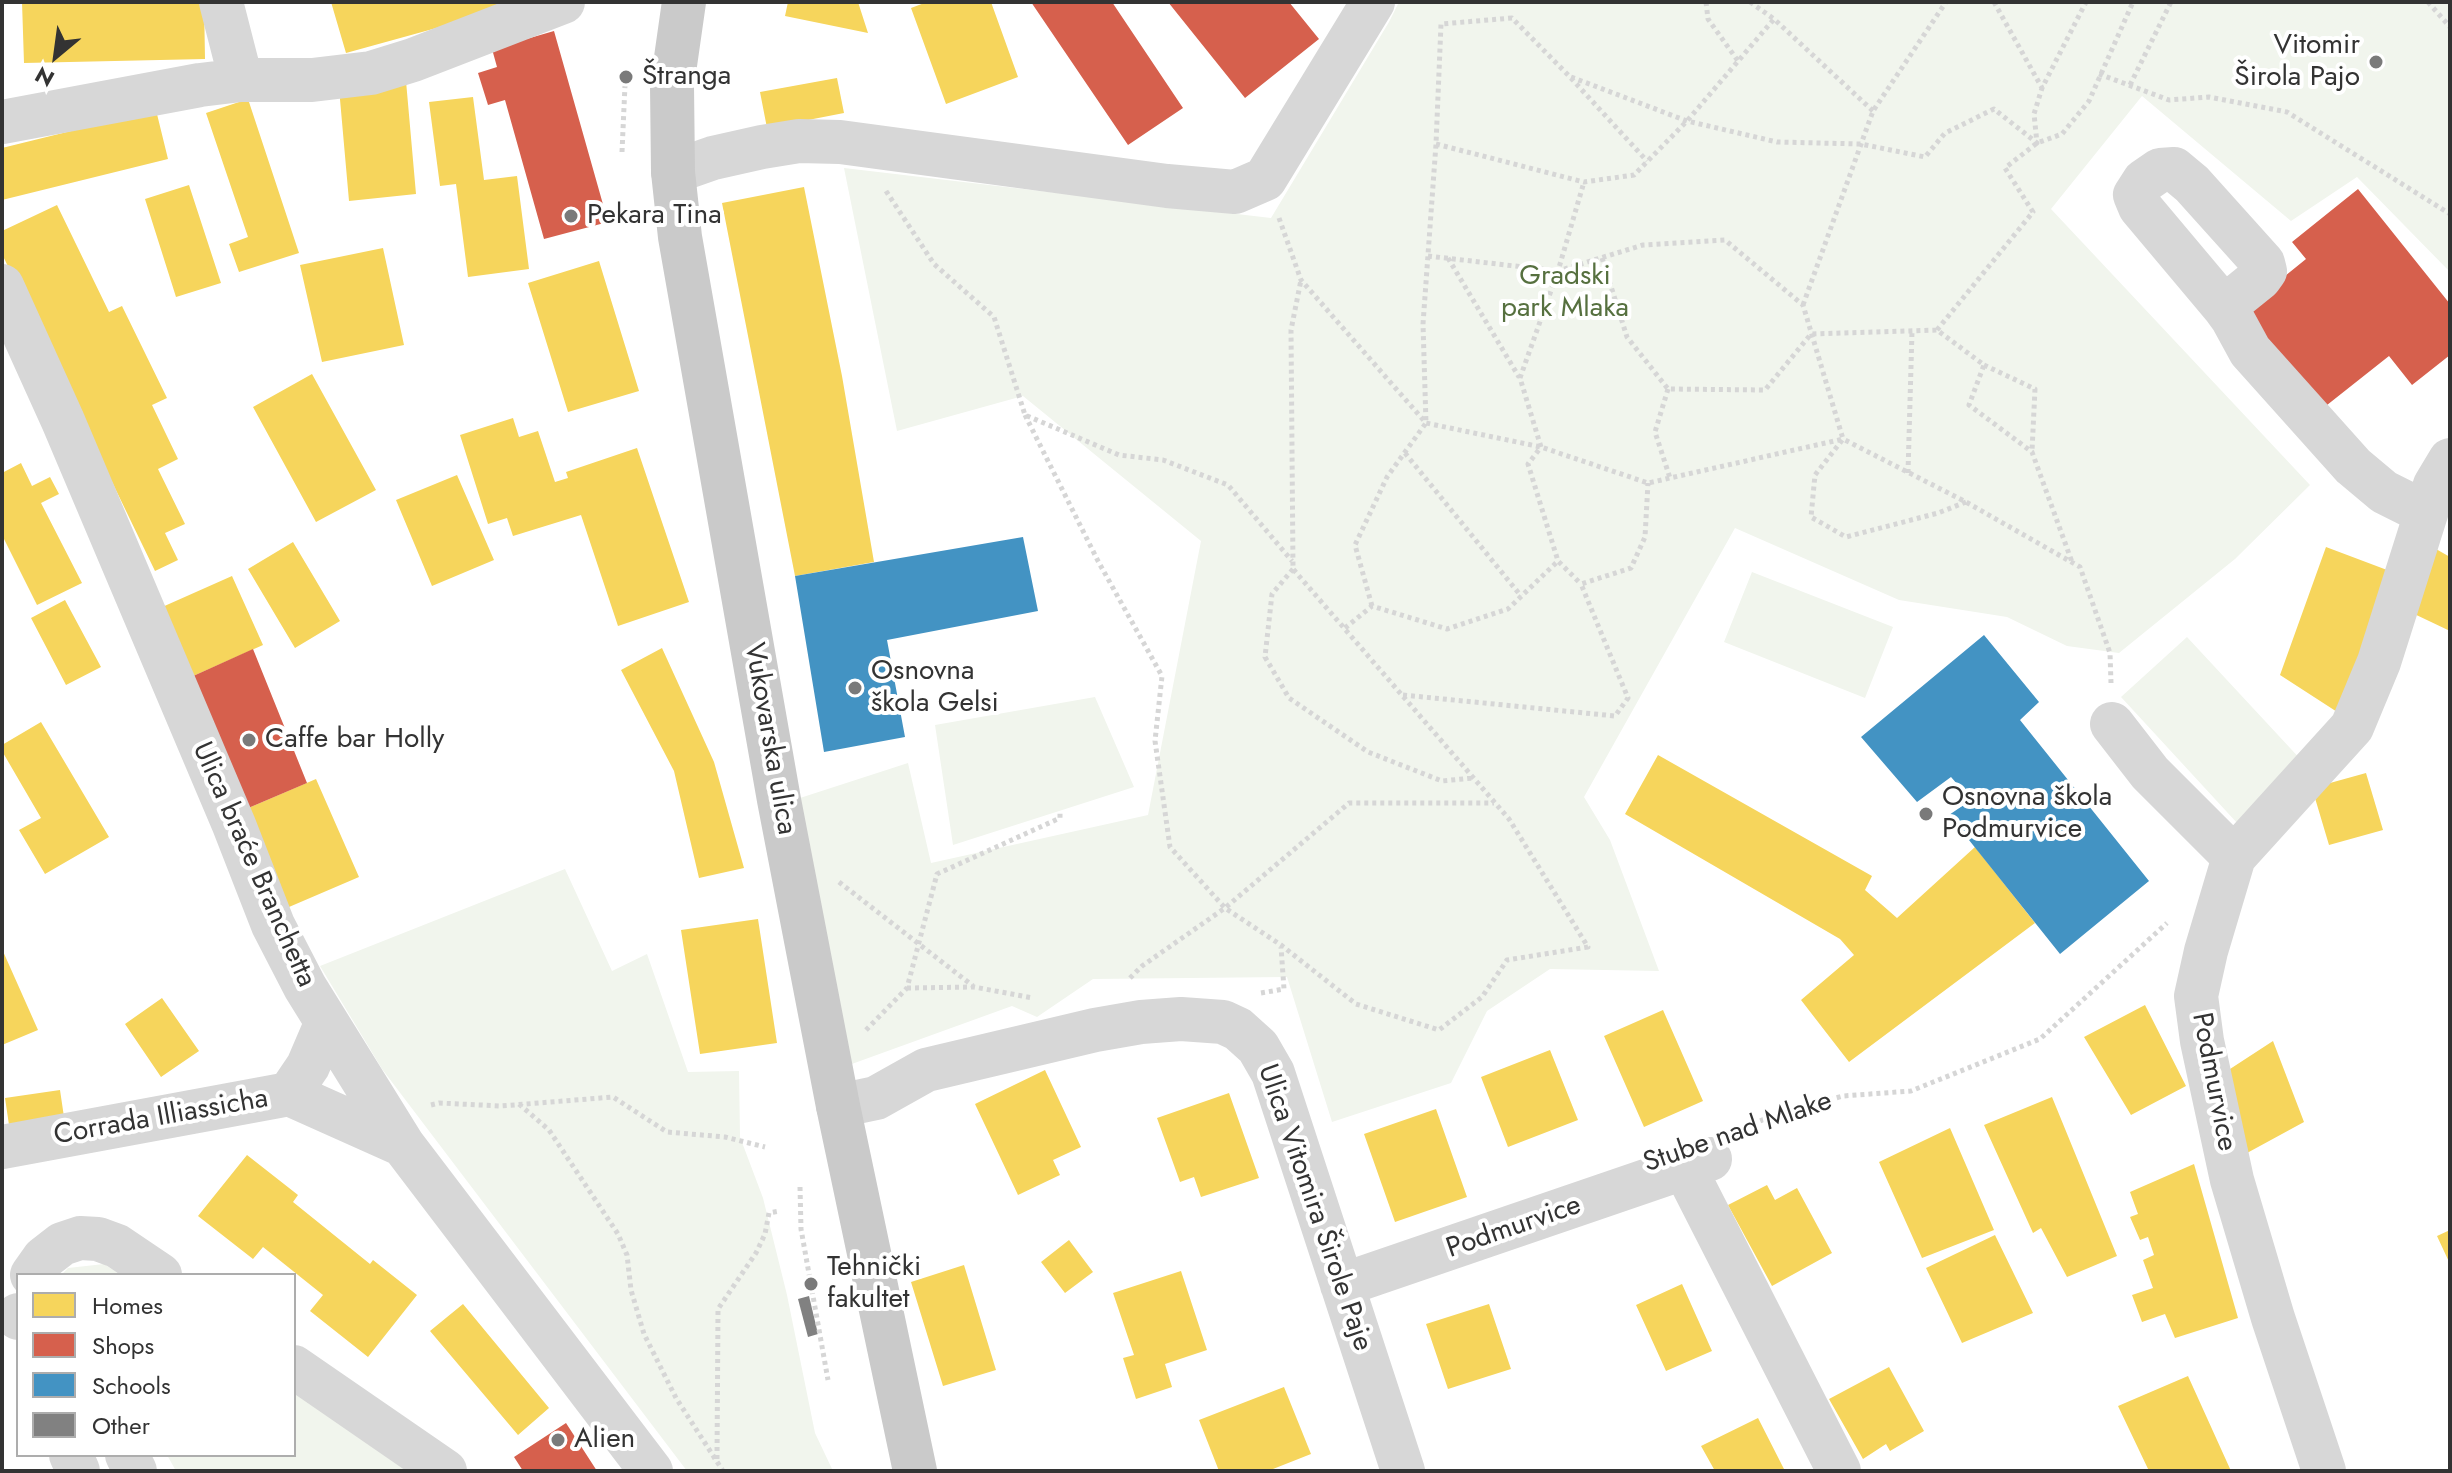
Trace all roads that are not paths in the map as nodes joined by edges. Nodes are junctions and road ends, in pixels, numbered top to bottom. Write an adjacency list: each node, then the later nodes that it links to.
1 (221, 2): 5 (street)
2 (563, 2): 5 (street)
3 (684, 2): 7 (main road, Vukovarska ulica)
4 (1373, 2): 7 (street)
5 (241, 80): 6 (street)
6 (2, 122)
7 (673, 172): 16 (main road, Vukovarska ulica)
8 (2, 286): 14 (street, Ulica braće Branchetta)
9 (2224, 307): 11 (street)
10 (2450, 460): 11 (street, Podmurvice)
11 (2426, 513): 13 (street, Podmurvice)
12 (2112, 724): 13 (street)
13 (2234, 857): 28 (street, Podmurvice)
14 (326, 1024): 15 (street, Corrada Illiassicha); 17 (street, Ulica braće Branchetta)
15 (289, 1094): 17 (street); 18 (street, Corrada Illiassicha)
16 (838, 1106): 21 (street, Ulica Vitomira Širole Paje); 25 (main road, Vukovarska ulica)
17 (403, 1145): 24 (street, Ulica braće Branchetta)
18 (2, 1147)
19 (33, 1273): 20 (street)
20 (157, 1273)
21 (1342, 1285): 26 (street, Ulica Vitomira Širole Paje); 27 (street, Podmurvice)
22 (296, 1368): 23 (street)
23 (445, 1471)
24 (651, 1471)
25 (915, 1471)
26 (1403, 1471)
27 (1839, 1471)
28 (2324, 1471)

